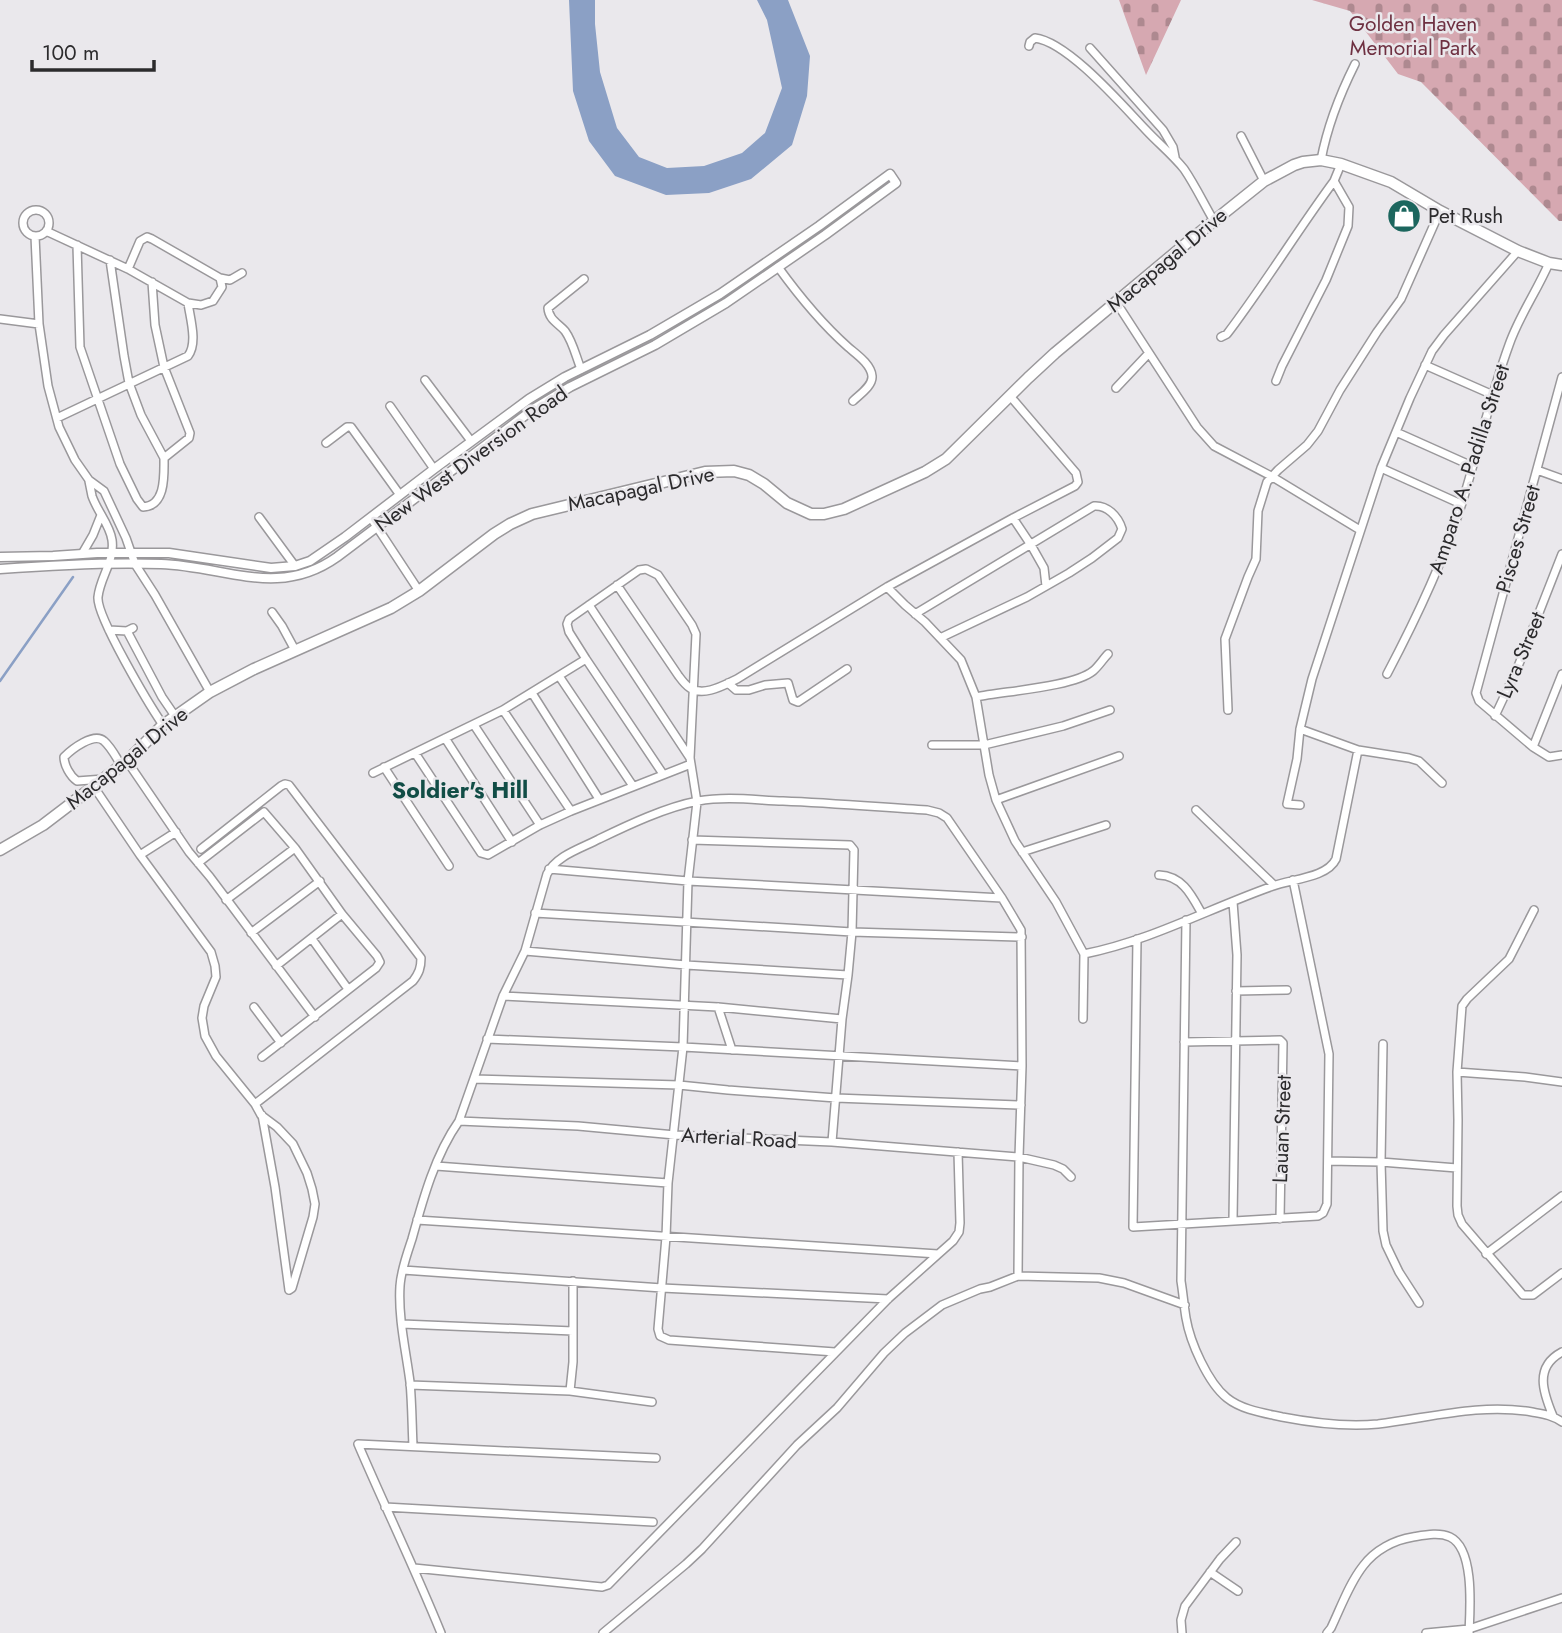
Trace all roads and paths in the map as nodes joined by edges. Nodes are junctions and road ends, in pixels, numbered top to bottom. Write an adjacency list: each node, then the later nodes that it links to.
1 (1029, 46): 5 (street)
2 (1090, 48): 5 (street)
3 (1355, 64): 6 (street)
4 (1241, 136): 8 (street)
5 (1175, 158): 11 (street)
6 (1321, 160): 7 (main road, Macapagal Drive); 8 (main road, Macapagal Drive)
7 (1341, 164): 9 (street); 10 (main road, Macapagal Drive)
8 (1264, 181): 11 (main road, Macapagal Drive)
9 (1334, 181): 29 (street); 36 (street)
10 (1440, 211): 15 (main road, Macapagal Drive); 53 (street)
11 (1214, 221): 25 (main road, Macapagal Drive)
12 (46, 231): 13 (street); 13 (street); 14 (street)
13 (35, 236): 28 (street)
14 (78, 245): 16 (street); 41 (street)
15 (1518, 251): 17 (main road, Macapagal Drive); 31 (street)
16 (110, 260): 20 (street); 37 (street)
17 (1549, 263): 18 (main road, Macapagal Drive); 39 (street, Amparo A. Padilla Street)
18 (1562, 265)
19 (778, 267): 33 (street, New West Diversion Road); 42 (street); 64 (street, New West Diversion Road)
20 (128, 268): 22 (street); 24 (street)
21 (242, 274): 22 (street)
22 (220, 278): 26 (street)
23 (584, 279): 33 (street)
24 (152, 282): 26 (street); 32 (street)
25 (1116, 302): 30 (street); 40 (main road, Macapagal Drive)
26 (188, 303): 32 (street)
27 (0, 319): 28 (street)
28 (39, 324): 44 (street)
29 (1221, 337)
30 (1149, 353): 38 (street); 53 (street)
31 (1425, 365): 39 (street); 45 (street)
32 (164, 367): 37 (street); 48 (street)
33 (581, 369): 46 (street, New West Diversion Road)
34 (1562, 377): 52 (street, Pisces Street)
35 (425, 380): 46 (street)
36 (1276, 381)
37 (129, 383): 41 (street); 48 (street)
38 (1116, 388)
39 (1493, 395): 49 (street, Amparo A. Padilla Street)
40 (1010, 396): 62 (street); 79 (main road, Macapagal Drive)
41 (97, 398): 44 (street); 48 (street)
42 (853, 401)
43 (390, 406): 51 (street)
44 (57, 418): 55 (street)
45 (1396, 432): 49 (street); 50 (street)
46 (471, 441): 51 (street, New West Diversion Road)
47 (326, 443): 56 (street)
48 (164, 458)
49 (1472, 466): 57 (street, Amparo A. Padilla Street)
50 (1381, 468): 57 (street); 65 (street)
51 (434, 469): 56 (street, New West Diversion Road)
52 (1537, 470): 54 (street); 103 (street, Pisces Street)
53 (1271, 476): 65 (street); 101 (street)
54 (1562, 479)
55 (89, 480): 58 (street); 60 (street)
56 (400, 495): 61 (street, New West Diversion Road)
57 (1461, 504): 89 (street, Amparo A. Padilla Street)
58 (101, 515): 63 (street); 69 (street)
59 (259, 517): 74 (street)
60 (117, 518): 63 (street); 68 (street)
61 (370, 518): 64 (street); 74 (street, New West Diversion Road)
62 (1013, 518): 66 (street); 78 (street)
63 (105, 523): 67 (street)
64 (377, 527): 73 (street, New West Diversion Road); 79 (street)
65 (1360, 530): 106 (street)
66 (1031, 545): 77 (street); 77 (street); 82 (street)
67 (111, 553): 68 (street, New West Diversion Road); 69 (street, New West Diversion Road); 72 (street)
68 (132, 553): 73 (street); 74 (street, New West Diversion Road)
69 (82, 554): 71 (street, New West Diversion Road)
70 (1562, 554): 103 (street, Lyra Street)
71 (0, 557)
72 (110, 564): 73 (street, New West Diversion Road); 75 (street, New West Diversion Road); 83 (street)
73 (135, 564): 94 (street)
74 (295, 566)
75 (0, 569)
76 (617, 585): 80 (street); 93 (street); 93 (street)
77 (1046, 586): 84 (street)
78 (887, 587): 82 (street); 92 (street)
79 (419, 591): 85 (main road, Macapagal Drive)
80 (589, 605): 87 (street); 115 (street)
81 (272, 612): 85 (street)
82 (915, 614): 84 (street)
83 (109, 630): 96 (street); 98 (street)
84 (940, 638): 97 (street)
85 (295, 650): 94 (main road, Macapagal Drive)
86 (1108, 654): 97 (street)
87 (586, 660): 91 (street); 119 (street)
88 (847, 669): 92 (street)
89 (1387, 674)
90 (1562, 674): 110 (street)
91 (559, 676): 95 (street); 122 (street)
92 (728, 683): 93 (street)
93 (694, 691): 115 (street)
94 (210, 692): 102 (main road, Macapagal Drive)
95 (532, 693): 99 (street); 124 (street)
96 (162, 697): 98 (street); 102 (street)
97 (976, 697): 109 (street)
98 (150, 704): 105 (street)
99 (503, 710): 104 (street); 129 (street)
100 (1110, 710): 109 (street)
101 (1228, 710)
102 (175, 716): 105 (main road, Macapagal Drive)
103 (1495, 716): 110 (street)
104 (474, 724): 107 (street); 130 (street)
105 (163, 725): 116 (main road, Macapagal Drive)
106 (1300, 729): 111 (street); 127 (street)
107 (445, 738): 112 (street); 134 (street)
108 (932, 745): 109 (street)
109 (984, 745): 125 (street)
110 (1533, 747): 113 (street)
111 (1358, 750): 121 (street); 144 (street)
112 (415, 753): 117 (street); 134 (street)
113 (1562, 755)
114 (1119, 756): 125 (street)
115 (690, 761): 119 (street); 126 (street)
116 (124, 763): 120 (main road, Macapagal Drive); 120 (street); 132 (street)
117 (384, 767): 118 (street); 141 (street)
118 (373, 773)
119 (663, 774): 122 (street)
120 (104, 779): 123 (main road, Macapagal Drive)
121 (1442, 783)
122 (633, 786): 124 (street)
123 (94, 787): 137 (main road, Macapagal Drive); 139 (street)
124 (599, 799): 129 (street)
125 (996, 800): 138 (street)
126 (697, 802): 133 (street); 142 (street); 149 (street)
127 (1300, 806)
128 (1196, 810): 147 (street)
129 (571, 811): 130 (street)
130 (540, 825): 134 (street)
131 (1106, 825): 138 (street)
132 (176, 832): 139 (street); 140 (street)
133 (692, 840): 146 (street); 148 (street)
134 (512, 842)
135 (295, 848): 140 (street); 145 (street); 150 (street)
136 (201, 849): 193 (street)
137 (0, 850)
138 (1022, 852): 164 (street)
139 (140, 855): 193 (street)
140 (198, 863): 150 (street)
141 (449, 866)
142 (549, 869): 146 (street); 154 (street)
143 (1159, 876): 155 (street)
144 (1293, 880): 147 (street); 201 (street)
145 (320, 881): 153 (street); 159 (street)
146 (688, 881): 148 (street); 157 (street)
147 (1274, 885): 151 (street)
148 (853, 889): 149 (street); 158 (street)
149 (1002, 898): 160 (street)
150 (226, 900): 159 (street)
151 (1233, 902): 155 (street); 170 (street)
152 (1534, 910): 188 (street)
153 (342, 914): 161 (street); 168 (street)
154 (535, 914): 157 (street); 163 (street)
155 (1202, 914): 156 (street)
156 (1186, 920): 162 (street); 180 (street)
157 (687, 923): 158 (street); 165 (street)
158 (852, 932): 160 (street); 167 (street)
159 (251, 933): 166 (street)
160 (1022, 937): 187 (street)
161 (312, 939): 166 (street); 168 (street)
162 (1137, 939): 164 (street); 211 (street)
163 (525, 951): 165 (street); 171 (street)
164 (1084, 954): 177 (street)
165 (686, 965): 167 (street); 172 (street)
166 (276, 966): 175 (street)
167 (848, 975): 176 (street)
168 (348, 989): 175 (street)
169 (1287, 990): 170 (street)
170 (1236, 991): 179 (street)
171 (503, 996): 172 (street); 178 (street)
172 (684, 1006): 174 (street); 183 (street)
173 (254, 1007): 181 (street)
174 (718, 1007): 176 (street); 184 (street)
175 (315, 1017): 181 (street)
176 (842, 1019): 185 (street)
177 (1083, 1019)
178 (487, 1039): 183 (street); 189 (street)
179 (1236, 1040): 180 (street); 208 (street, Lauan Street); 210 (street)
180 (1184, 1042): 211 (street)
181 (281, 1043): 186 (street)
182 (1383, 1044): 202 (street)
183 (683, 1047): 184 (street); 191 (street)
184 (732, 1050): 185 (street)
185 (840, 1056): 187 (street); 192 (street)
186 (262, 1057)
187 (1022, 1066): 194 (street)
188 (1457, 1072): 190 (street); 204 (street)
189 (474, 1079): 191 (street); 196 (street)
190 (1562, 1082)
191 (679, 1085): 192 (street); 197 (street)
192 (836, 1098): 194 (street); 198 (street)
193 (255, 1104): 195 (street)
194 (1021, 1105): 200 (street)
195 (261, 1115): 195 (street)
196 (459, 1121): 197 (street, Arterial Road); 203 (street)
197 (675, 1135): 198 (street, Arterial Road); 206 (street)
198 (832, 1142): 199 (street, Arterial Road)
199 (958, 1152): 200 (street, Arterial Road); 213 (street)
200 (1018, 1157): 205 (street, Arterial Road); 217 (street)
201 (1328, 1161): 202 (street); 208 (street)
202 (1381, 1162): 204 (street); 221 (street)
203 (436, 1166): 206 (street); 209 (street)
204 (1457, 1168): 214 (street)
205 (1071, 1177)
206 (668, 1183): 212 (street)
207 (1562, 1196): 214 (street)
208 (1280, 1219): 210 (street)
209 (417, 1220): 212 (street); 215 (street)
210 (1233, 1220): 211 (street)
211 (1183, 1224): 222 (street)
212 (666, 1237): 213 (street); 219 (street)
213 (938, 1254): 220 (street)
214 (1486, 1254): 216 (street)
215 (403, 1270): 218 (street); 223 (street)
216 (1562, 1273)
217 (1018, 1276): 222 (street); 243 (street)
218 (573, 1281): 219 (street); 224 (street)
219 (662, 1287): 220 (street); 225 (street)
220 (888, 1299): 225 (street)
221 (1419, 1303)
222 (1185, 1306): 230 (street)
223 (402, 1324): 224 (street); 227 (street)
224 (573, 1331): 228 (street)
225 (835, 1352): 237 (street)
226 (1562, 1352): 230 (street)
227 (410, 1385): 228 (street); 232 (street)
228 (570, 1391): 229 (street)
229 (652, 1402)
230 (1553, 1416): 231 (street)
231 (1562, 1422)
232 (412, 1446): 233 (street); 234 (street)
233 (656, 1458)
234 (385, 1507): 235 (street); 237 (street)
235 (653, 1522)
236 (1236, 1542): 238 (street)
237 (414, 1568): 242 (street)
238 (1210, 1572): 239 (street); 244 (street)
239 (1238, 1591)
240 (1562, 1598): 241 (street)
241 (1469, 1631): 245 (street); 246 (street)
242 (441, 1633)
243 (603, 1633)
244 (1182, 1633)
245 (1327, 1633)
246 (1426, 1633)

